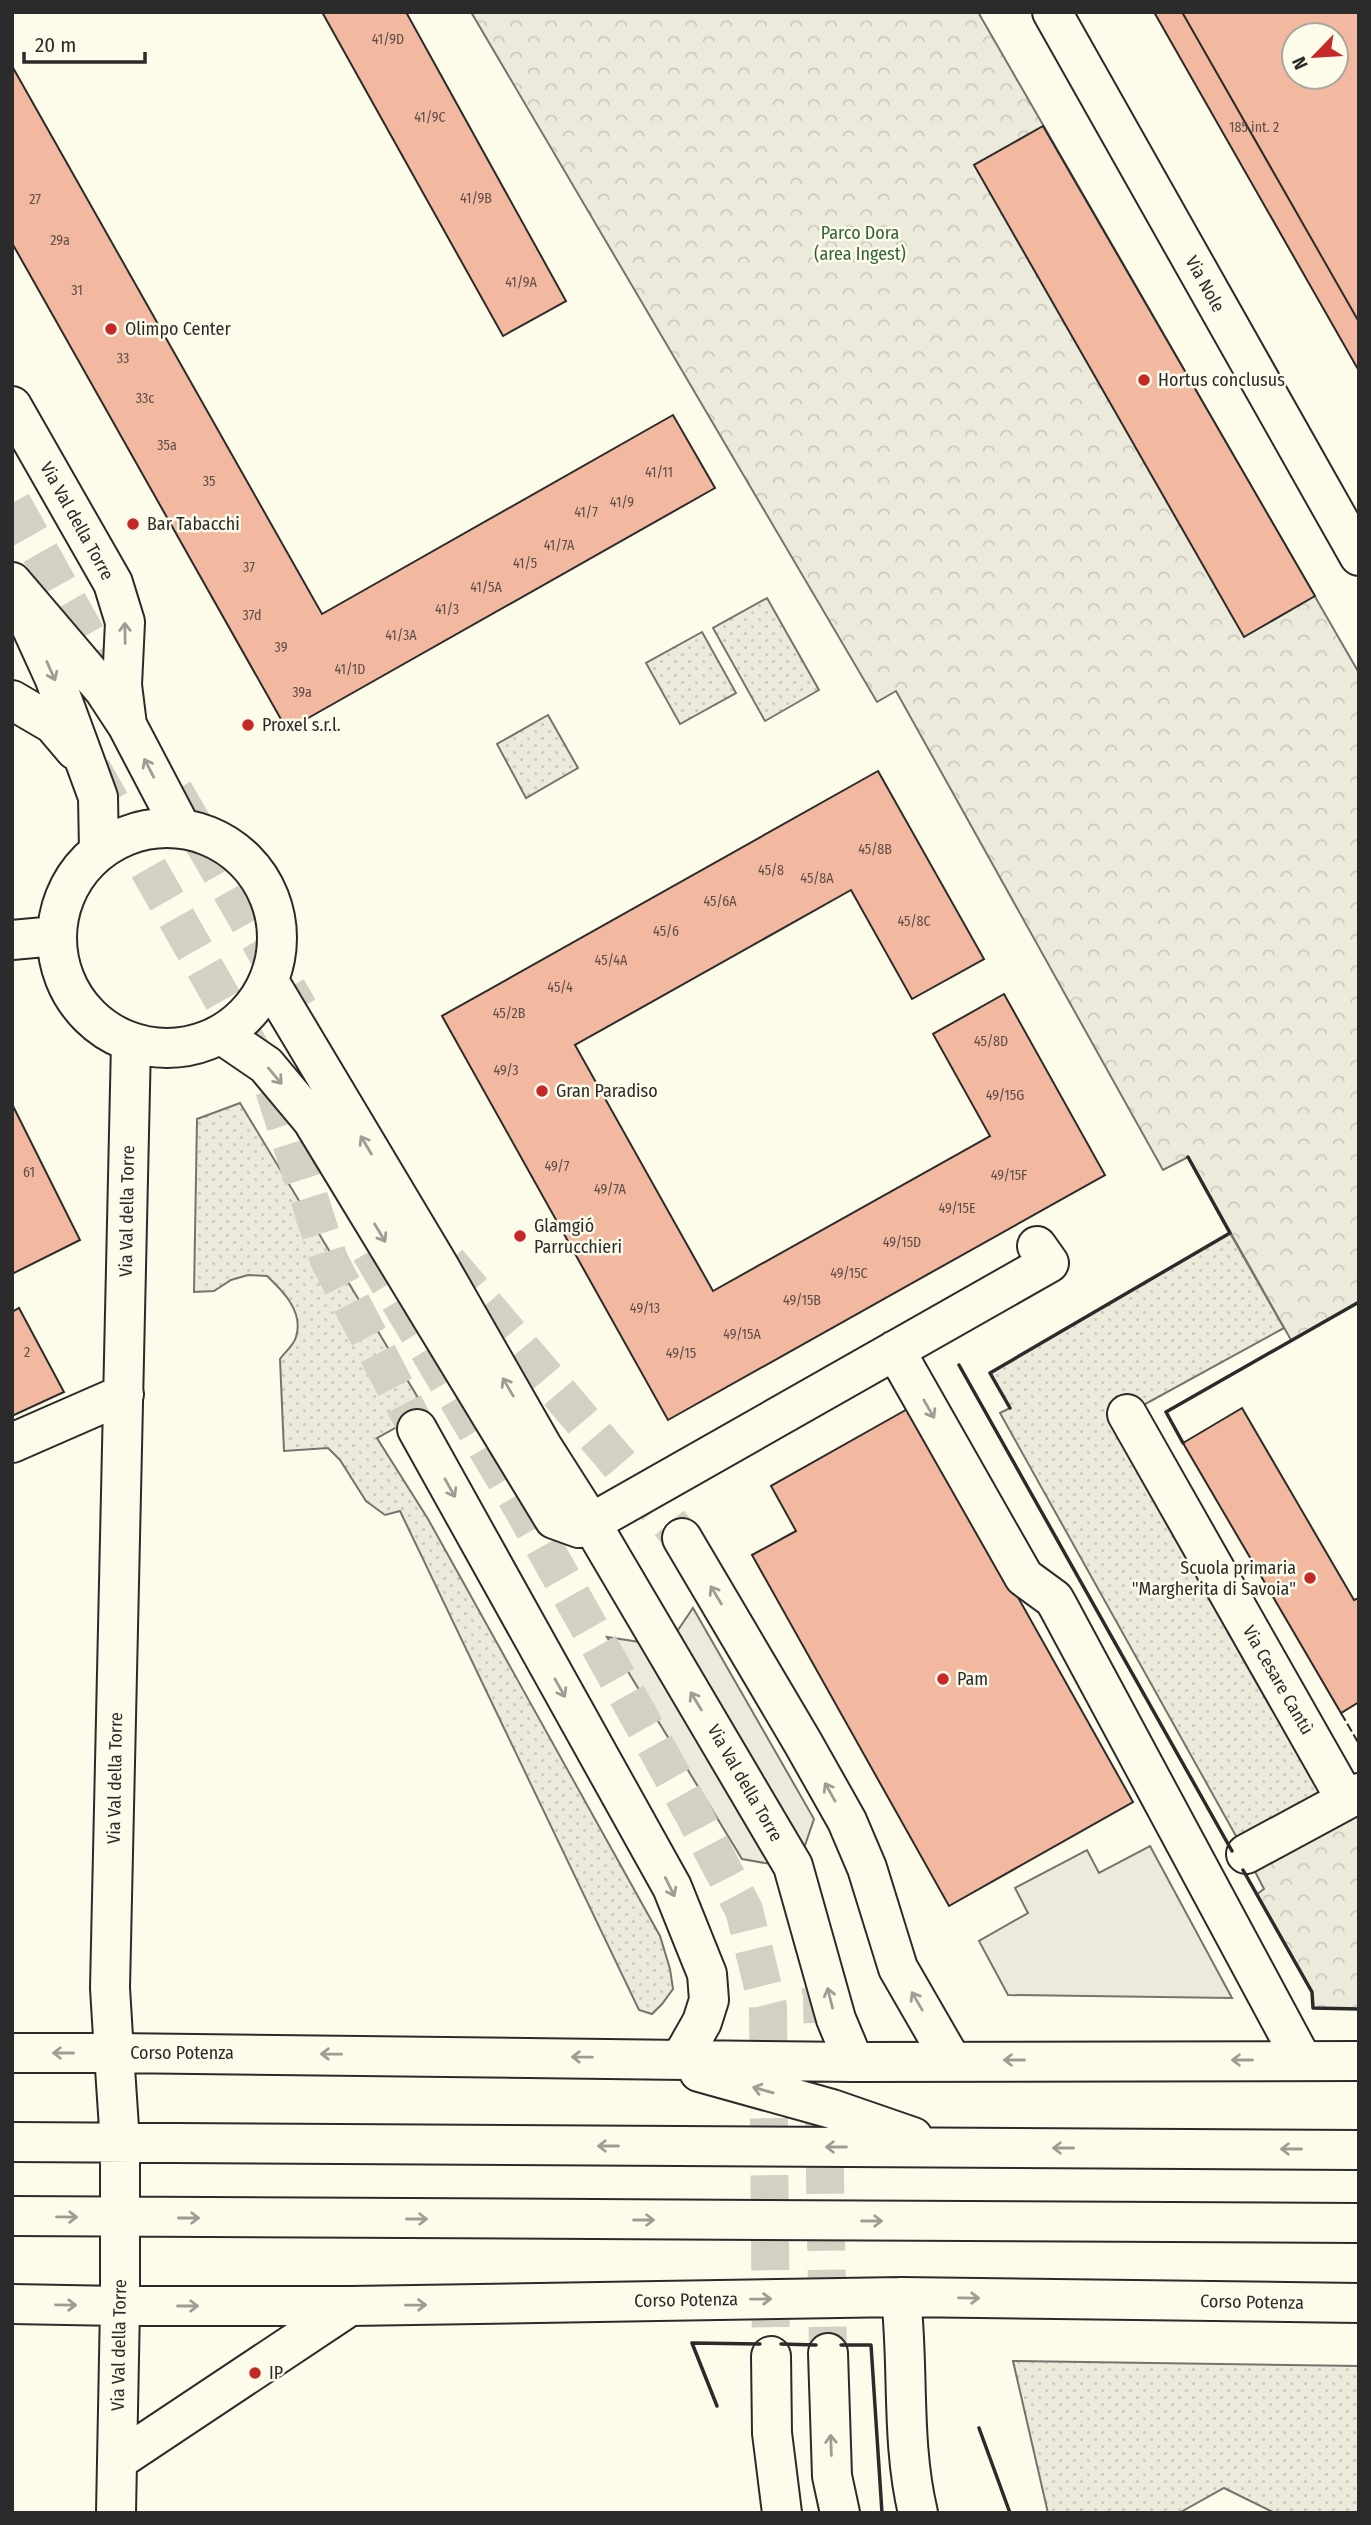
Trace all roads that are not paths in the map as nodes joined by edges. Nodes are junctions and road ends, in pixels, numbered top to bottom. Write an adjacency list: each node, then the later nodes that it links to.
1 (1052, 12): 3 (street, Via Nole)
2 (12, 406): 6 (street, Via Val della Torre, one-way to 2)
3 (1359, 556)
4 (12, 584): 6 (street, Via Val della Torre); 7 (street, Via Val della Torre, one-way to 7)
5 (12, 700): 7 (street, Via Val della Torre)
6 (127, 725): 8 (street, Via Val della Torre, one-way to 6)
7 (85, 761): 9 (street, Via Val della Torre)
8 (181, 828): 9 (street); 12 (street)
9 (99, 850): 10 (street)
10 (56, 936): 11 (street); 14 (street)
11 (12, 940)
12 (270, 983): 13 (street); 21 (street, Via Val della Torre, one-way to 12)
13 (222, 1035): 14 (street); 21 (street, one-way to 21)
14 (131, 1043): 17 (street, Via Val della Torre)
15 (1037, 1246): 16 (street)
16 (895, 1350): 21 (street); 29 (street, one-way to 29)
17 (124, 1394): 20 (street); 26 (street, Via Val della Torre)
18 (1127, 1414): 23 (street, Via Cesare Cantù)
19 (418, 1429): 27 (street, one-way to 27)
20 (12, 1443)
21 (591, 1524): 31 (street, Via Val della Torre, one-way to 21)
22 (682, 1538): 28 (street, one-way to 22)
23 (1352, 1796): 24 (street)
24 (1246, 1854)
25 (12, 2053): 26 (street, Corso Potenza, one-way to 25)
26 (114, 2053): 27 (street, Corso Potenza, one-way to 26); 33 (street, Via Val della Torre)
27 (665, 2058): 31 (street, Corso Potenza); 34 (street, one-way to 27)
28 (951, 2060): 29 (street, Corso Potenza, one-way to 28); 31 (street, Corso Potenza)
29 (1302, 2060): 30 (street, Corso Potenza)
30 (1359, 2061)
31 (854, 2062)
32 (12, 2143): 33 (street)
33 (120, 2143): 34 (street, one-way to 33); 37 (street, Via Val della Torre)
34 (945, 2147): 35 (street, one-way to 34)
35 (1359, 2150)
36 (12, 2216): 37 (street, one-way to 37)
37 (121, 2217): 38 (street, one-way to 38); 42 (street, Via Val della Torre)
38 (1359, 2223)
39 (901, 2297): 40 (street, Corso Potenza, one-way to 40); 43 (street, Corso Potenza, one-way to 39); 50 (street)
40 (1359, 2303)
41 (12, 2304): 42 (street, Corso Potenza, one-way to 42)
42 (120, 2306): 43 (street, Corso Potenza, one-way to 43); 46 (street, Via Val della Torre)
43 (350, 2306): 46 (street)
44 (828, 2353): 49 (street, one-way to 44)
45 (771, 2356): 48 (street)
46 (117, 2460): 47 (street, Via Val della Torre)
47 (116, 2513)
48 (782, 2513)
49 (840, 2513)
50 (918, 2513)

